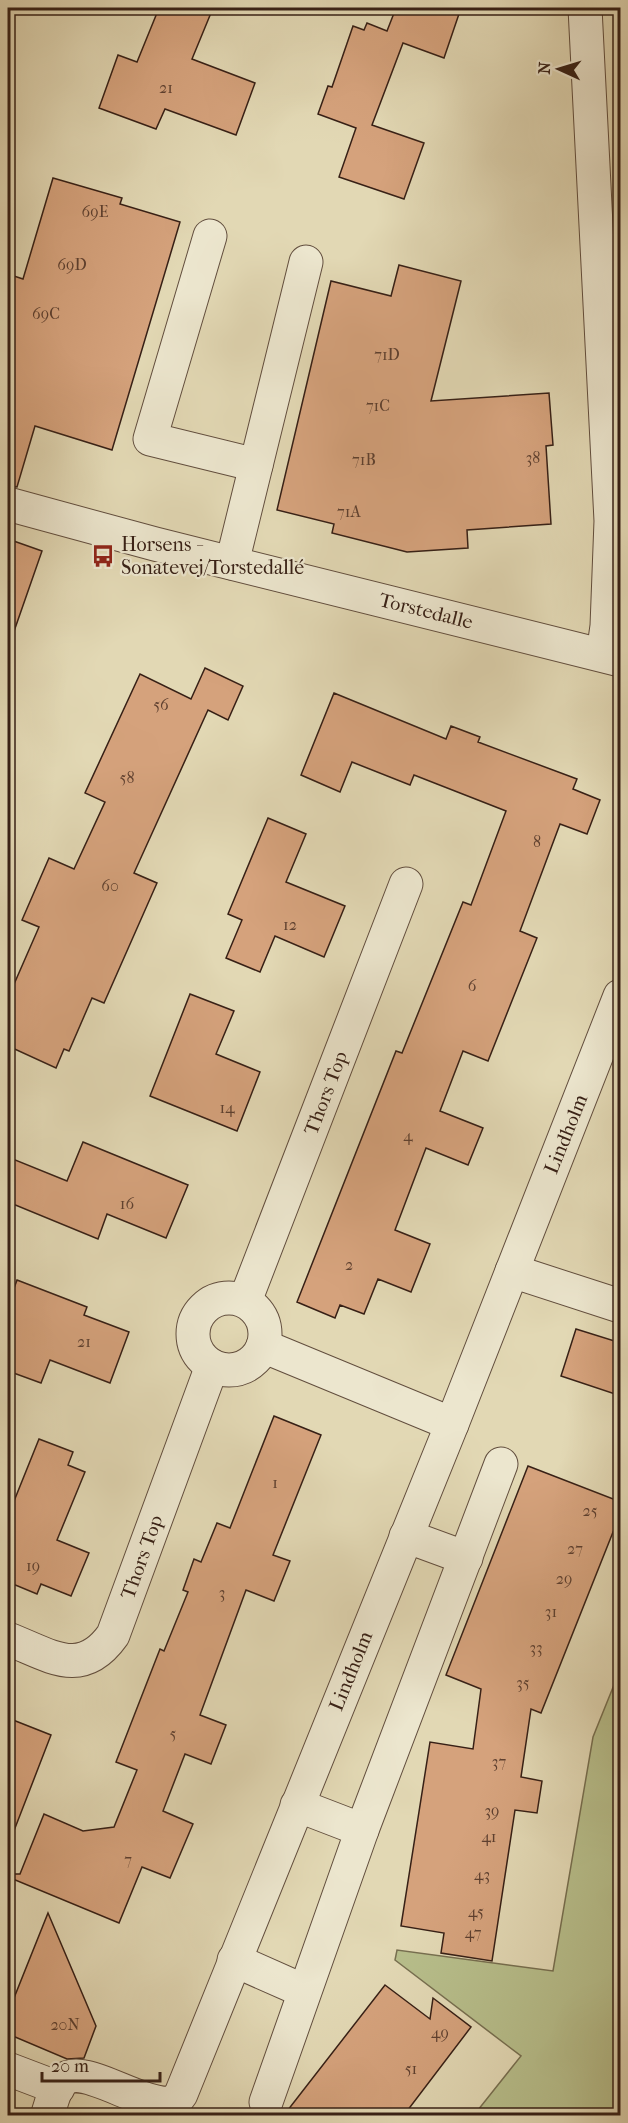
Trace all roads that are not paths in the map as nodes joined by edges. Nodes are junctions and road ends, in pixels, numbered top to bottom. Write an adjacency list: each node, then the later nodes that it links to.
1 (585, 8): 7 (street)
2 (210, 236): 4 (street)
3 (306, 262): 4 (street)
4 (256, 465): 6 (street)
5 (8, 504): 6 (street, Torstedalle)
6 (232, 563): 7 (street, Torstedalle)
7 (612, 658)
8 (406, 884): 11 (street, Thors Top)
9 (621, 996): 10 (street, Lindholm)
10 (512, 1271): 12 (street); 15 (street, Lindholm)
11 (245, 1301): 13 (street); 14 (street)
12 (621, 1306)
13 (263, 1346): 14 (street); 15 (street)
14 (212, 1366): 19 (street, Thors Top)
15 (452, 1424): 17 (street, Lindholm)
16 (501, 1464): 18 (street)
17 (406, 1536): 18 (street); 20 (street, Lindholm)
18 (466, 1558): 21 (street)
19 (8, 1639)
20 (297, 1805): 21 (street); 22 (street, Lindholm)
21 (362, 1830): 23 (street)
22 (234, 1960): 23 (street); 25 (street, Lindholm)
23 (304, 1991): 26 (street)
24 (8, 2069): 25 (street, Lindholm)
25 (53, 2102)
26 (266, 2102)

